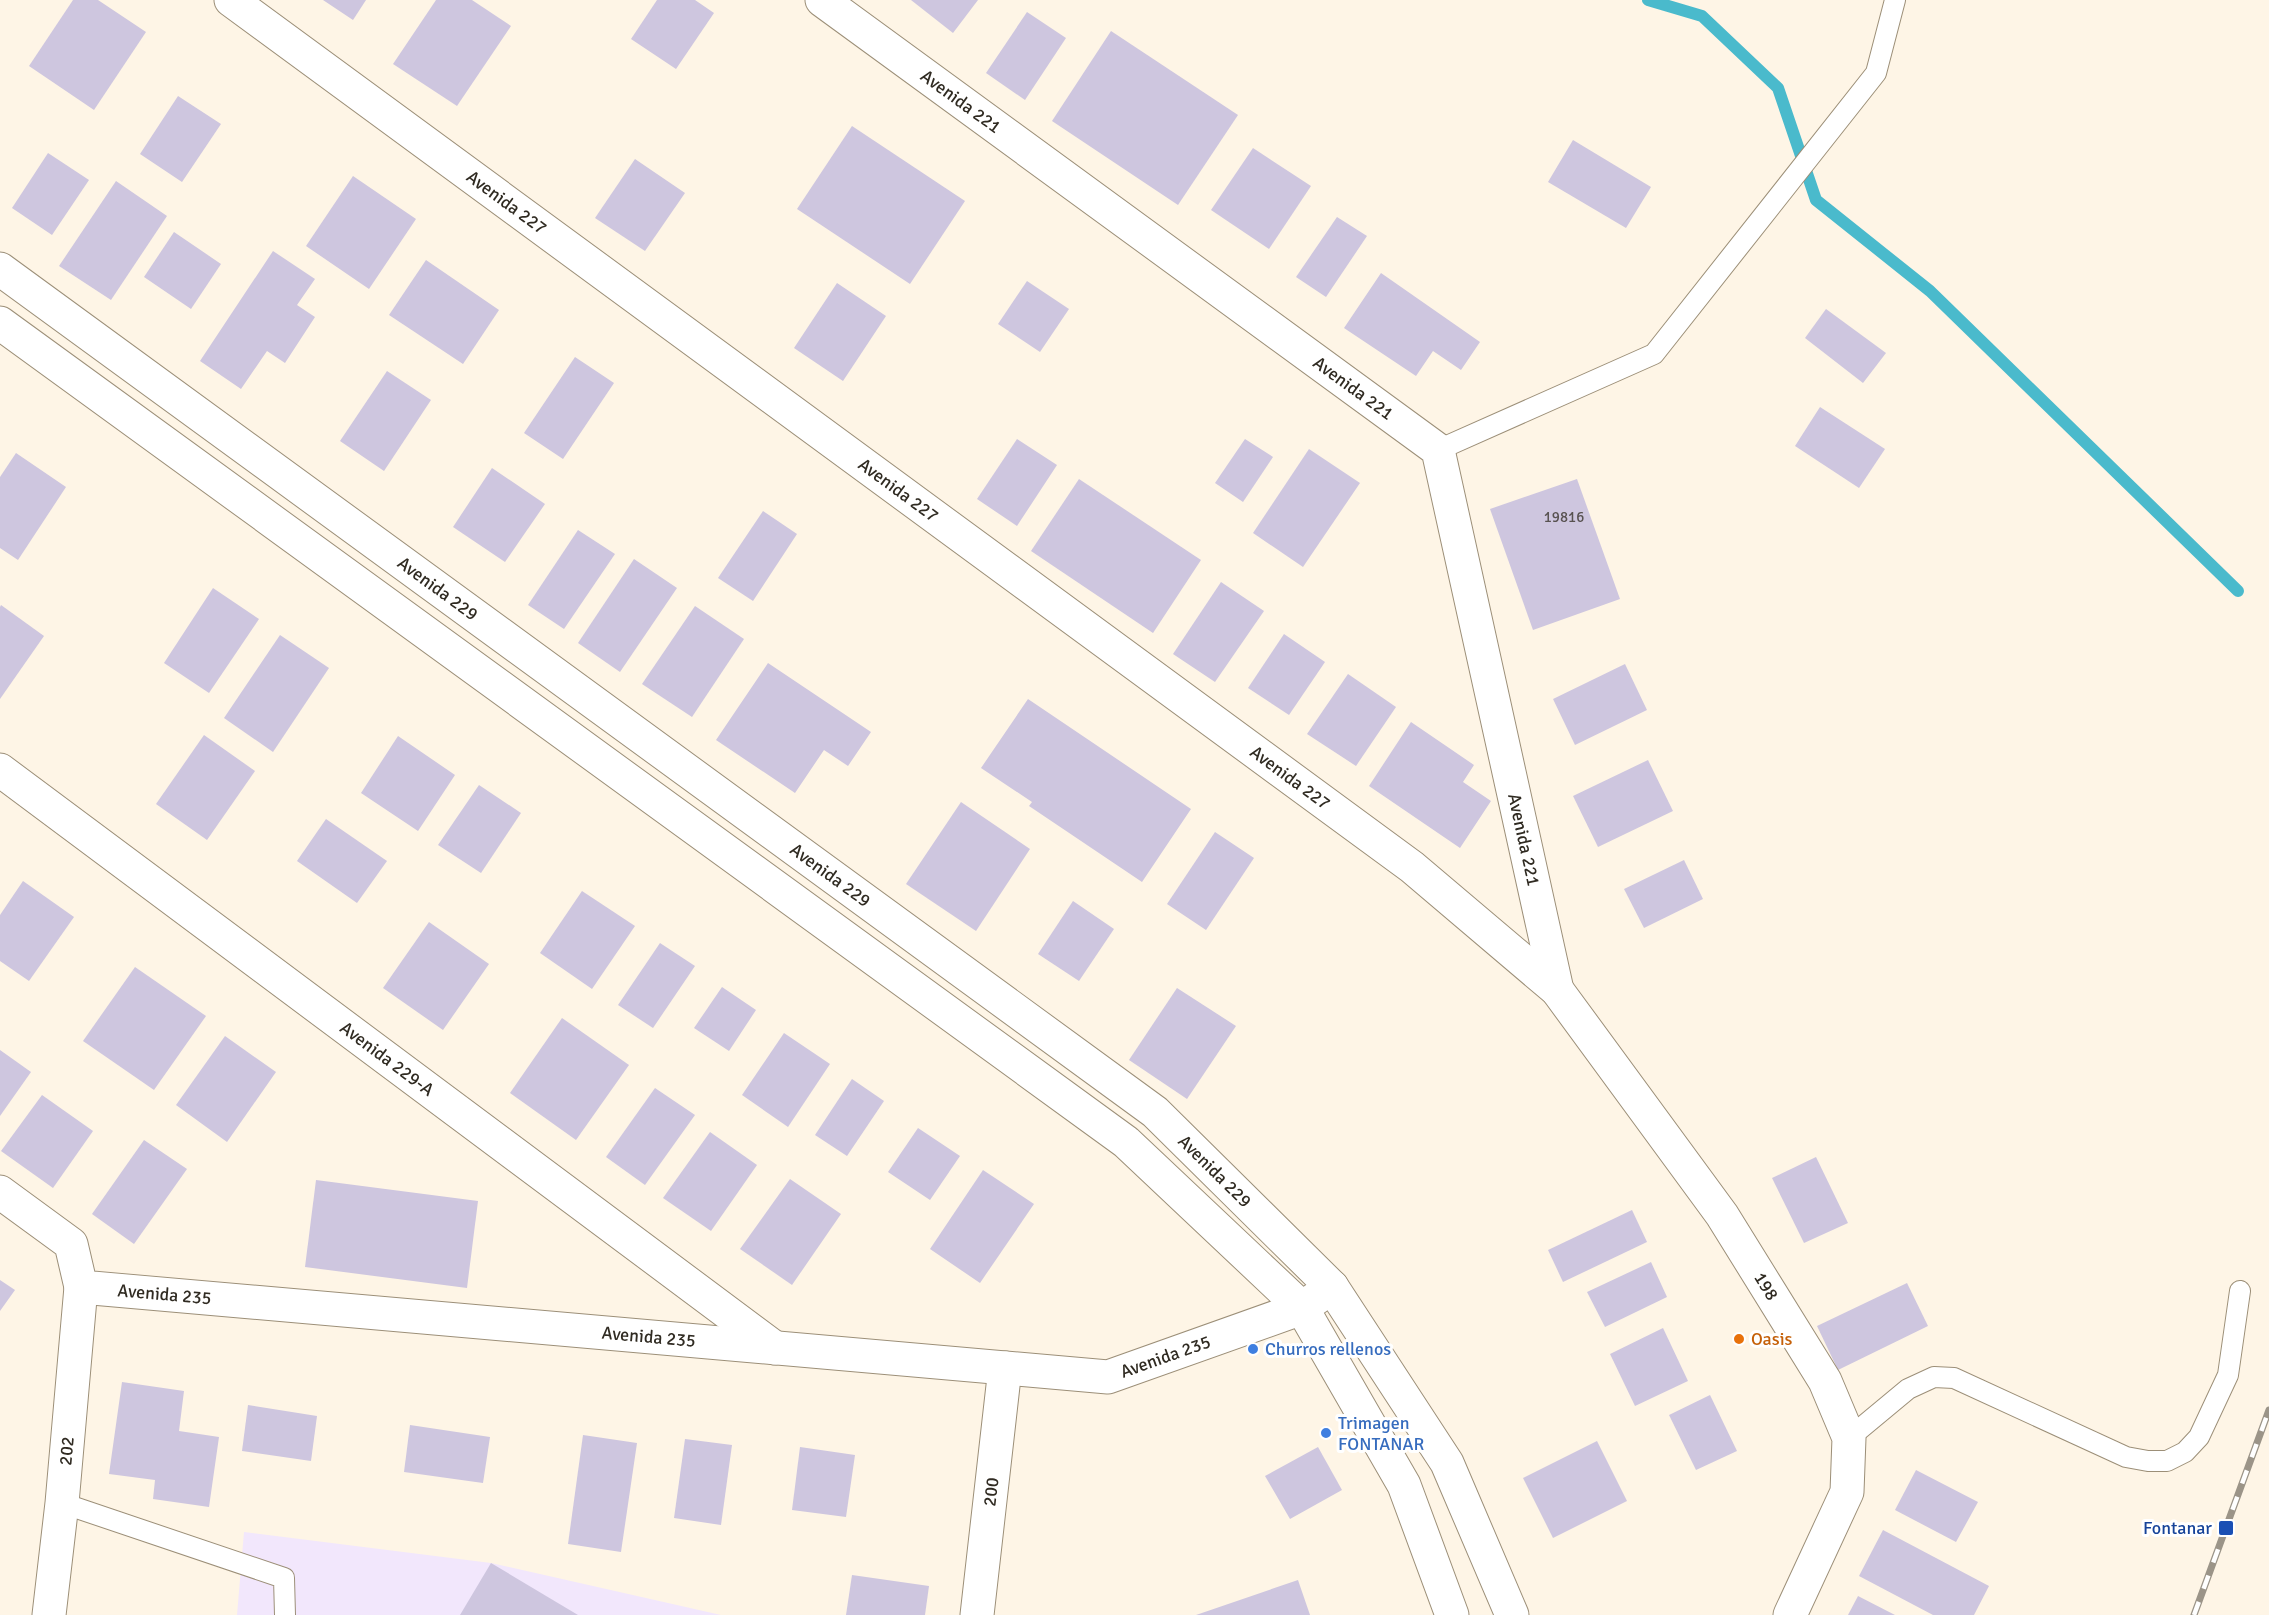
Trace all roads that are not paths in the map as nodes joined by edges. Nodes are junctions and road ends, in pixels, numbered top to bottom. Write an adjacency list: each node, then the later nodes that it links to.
1 (231, 0): 8 (street, Avenida 227)
2 (822, 0): 6 (street, Avenida 221)
3 (1895, 0): 6 (lane)
4 (0, 268): 11 (street, Avenida 229)
5 (0, 323): 13 (street)
6 (1438, 450): 8 (street, Avenida 221)
7 (0, 770): 14 (street, Avenida 229-A)
8 (1557, 990): 16 (street, 198)
9 (0, 1192): 10 (street)
10 (81, 1287): 14 (street, Avenida 235); 17 (street, 202)
11 (1332, 1287): 13 (street, Avenida 235); 22 (street, Avenida 229)
12 (2240, 1291): 16 (lane)
13 (1302, 1308): 15 (street, Avenida 235); 21 (street)
14 (775, 1348): 15 (street, Avenida 235)
15 (1005, 1368): 20 (street, 200)
16 (1849, 1438): 23 (street, 198)
17 (62, 1503): 18 (street, 202); 19 (lane)
18 (49, 1615)
19 (285, 1615)
20 (977, 1615)
21 (1452, 1615)
22 (1512, 1615)
23 (1790, 1615)

